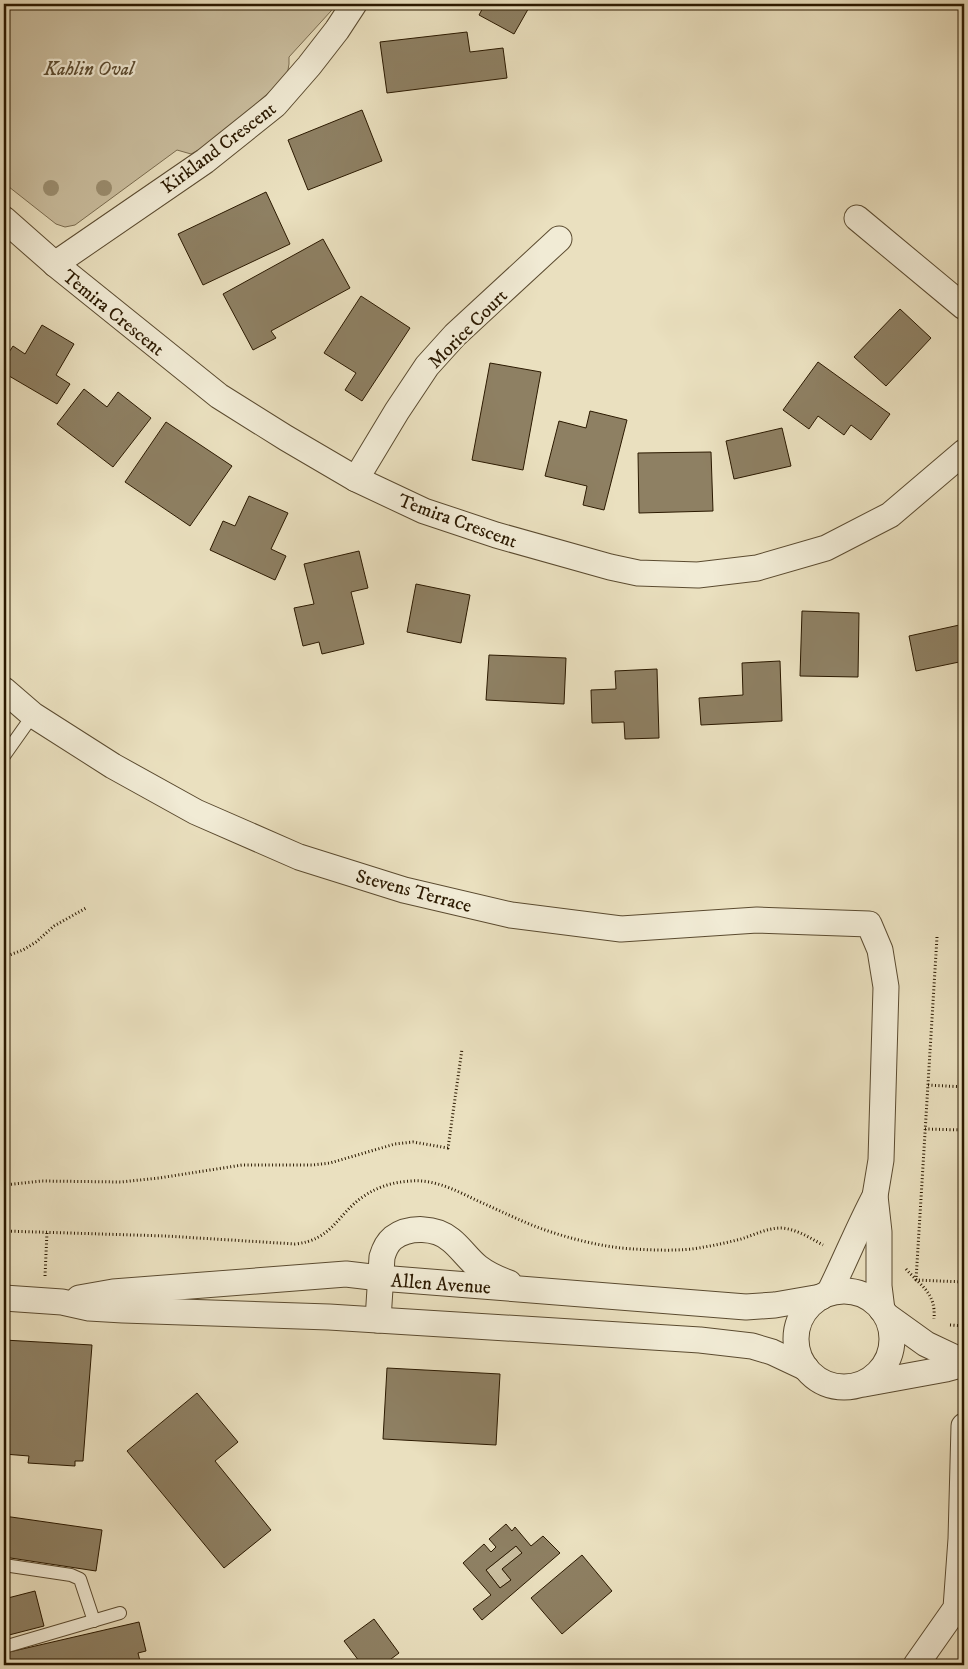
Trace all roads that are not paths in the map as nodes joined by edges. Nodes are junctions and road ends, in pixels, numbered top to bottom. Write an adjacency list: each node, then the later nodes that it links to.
1 (354, 4): 5 (street, Kirkland Crescent)
2 (857, 218): 6 (street)
3 (4, 219): 5 (street, Temira Crescent)
4 (559, 239): 8 (street, Morice Court)
5 (55, 264): 8 (street, Temira Crescent)
6 (964, 306)
7 (964, 452): 8 (street, Temira Crescent)
8 (356, 479)
9 (4, 690): 10 (street, Stevens Terrace)
10 (33, 715): 11 (lane); 12 (street, Stevens Terrace)
11 (4, 756)
12 (875, 1196): 15 (street); 18 (street)
13 (380, 1278): 14 (street, Allen Avenue); 14 (street); 17 (street, Allen Avenue); 19 (street)
14 (520, 1288): 15 (street, Allen Avenue)
15 (825, 1295): 18 (street); 21 (street)
16 (4, 1298): 17 (street, Allen Avenue)
17 (62, 1302): 19 (street, Allen Avenue)
18 (884, 1313): 20 (street); 22 (street)
19 (378, 1320): 21 (street, Allen Avenue)
20 (964, 1363): 22 (street)
21 (806, 1368): 22 (street)
22 (860, 1385)
23 (964, 1426): 28 (street)
24 (4, 1565): 26 (lane)
25 (120, 1613): 26 (lane)
26 (94, 1621): 27 (lane)
27 (4, 1647)
28 (916, 1665)

